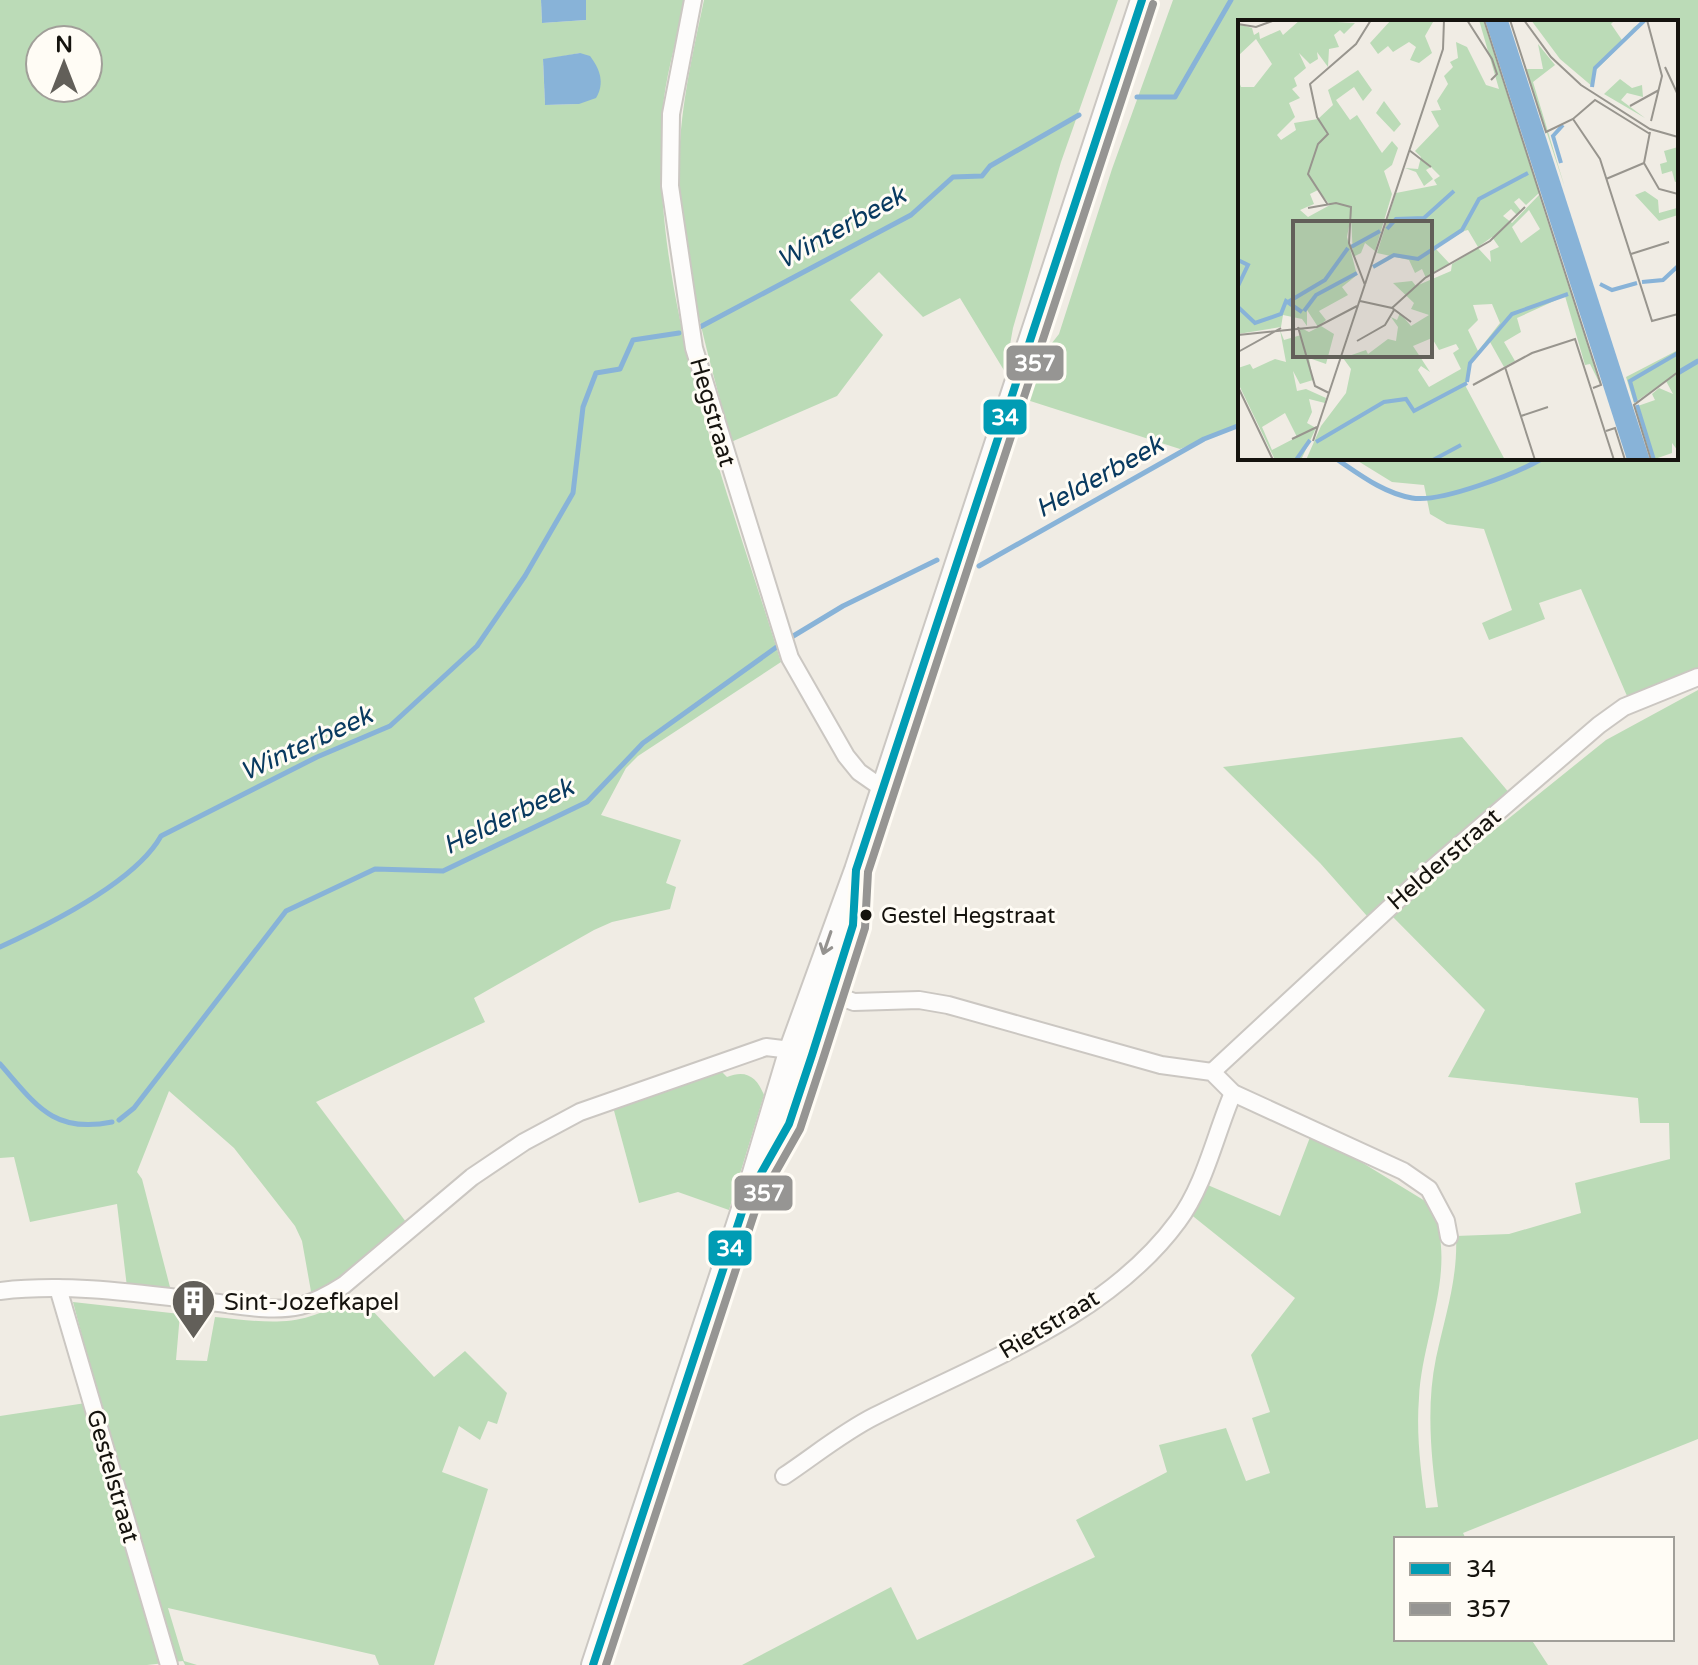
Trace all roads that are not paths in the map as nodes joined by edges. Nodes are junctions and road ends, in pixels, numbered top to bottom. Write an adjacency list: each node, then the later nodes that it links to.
1 (693, 0): 4 (street, Hegstraat)
2 (1142, 0): 4 (main road)
3 (1698, 677): 7 (street, Helderstraat)
4 (882, 788): 5 (main road)
5 (822, 990): 6 (main road); 7 (street)
6 (801, 1052): 10 (street); 14 (main road)
7 (1212, 1072): 8 (street)
8 (1233, 1093): 9 (street); 12 (street, Rietstraat)
9 (1449, 1237)
10 (58, 1288): 11 (street); 13 (street, Gestelstraat)
11 (0, 1291)
12 (784, 1476)
13 (169, 1665)
14 (593, 1665)

